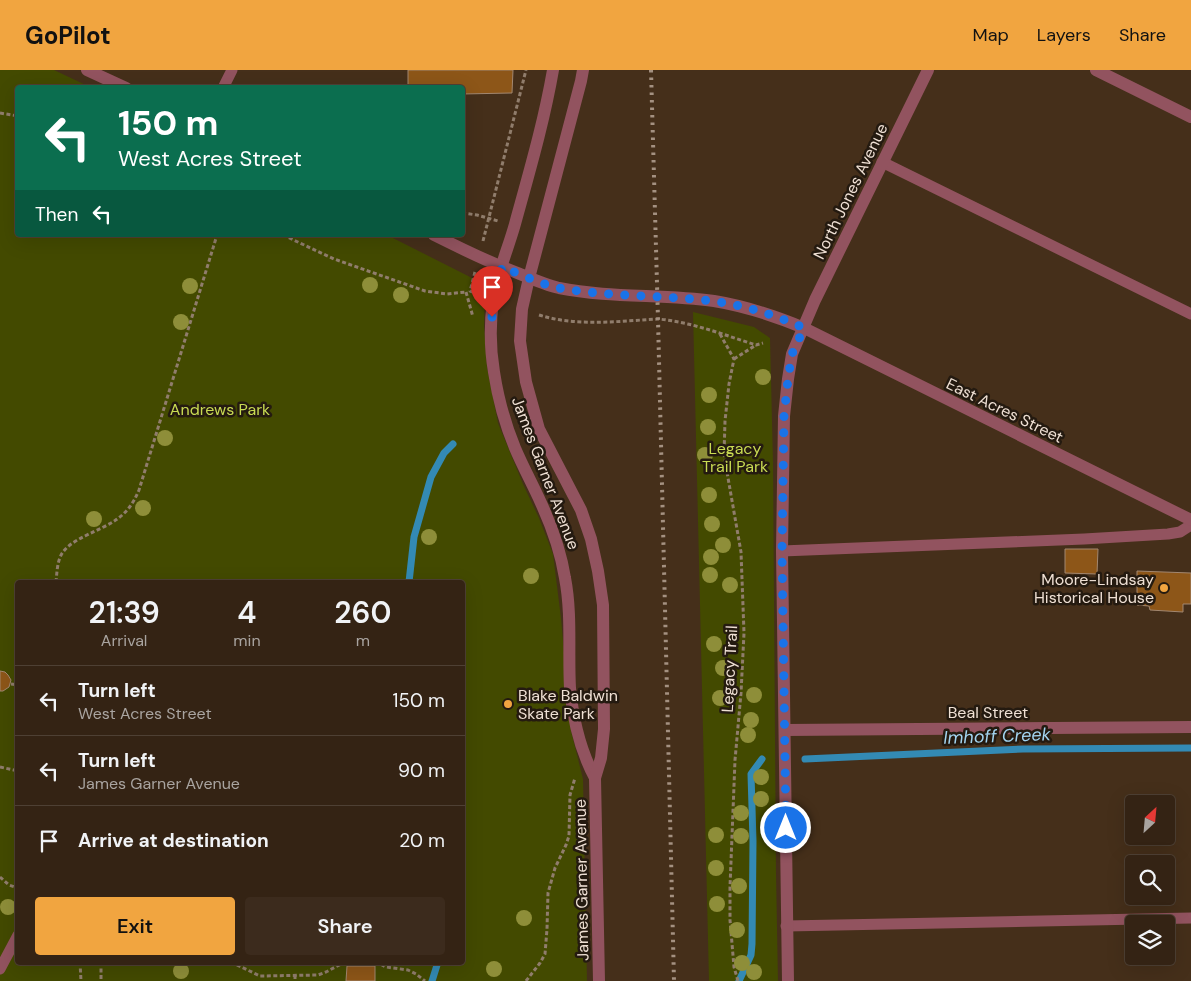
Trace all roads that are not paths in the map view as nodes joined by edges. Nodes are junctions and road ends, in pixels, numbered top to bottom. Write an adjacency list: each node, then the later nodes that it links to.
1 (87, 70): 7 (street)
2 (232, 70): 8 (lane)
3 (552, 70): 12 (street, James Garner Avenue)
4 (583, 70): 13 (street, James Garner Avenue)
5 (928, 70): 10 (street, North Jones Avenue)
6 (1096, 70): 9 (street)
7 (120, 85)
8 (224, 85)
9 (1191, 117)
10 (882, 162): 14 (lane); 15 (street, North Jones Avenue)
11 (438, 237): 12 (street, East Acres Street)
12 (502, 267): 13 (street, East Acres Street); 21 (street, James Garner Avenue)
13 (529, 278): 15 (street, East Acres Street); 21 (street, James Garner Avenue)
14 (1191, 314)
15 (804, 328): 16 (street, East Acres Street); 18 (street, North Jones Avenue)
16 (1191, 520)
17 (1191, 525): 18 (lane)
18 (782, 551): 20 (street, North Jones Avenue)
19 (1191, 727): 20 (street, Beal Street)
20 (785, 730): 23 (street, North Jones Avenue)
21 (596, 778): 26 (street, James Garner Avenue)
22 (1191, 918): 23 (lane)
23 (786, 926): 27 (street, North Jones Avenue)
24 (15, 940): 25 (lane)
25 (0, 968)
26 (599, 981)
27 (788, 981)

